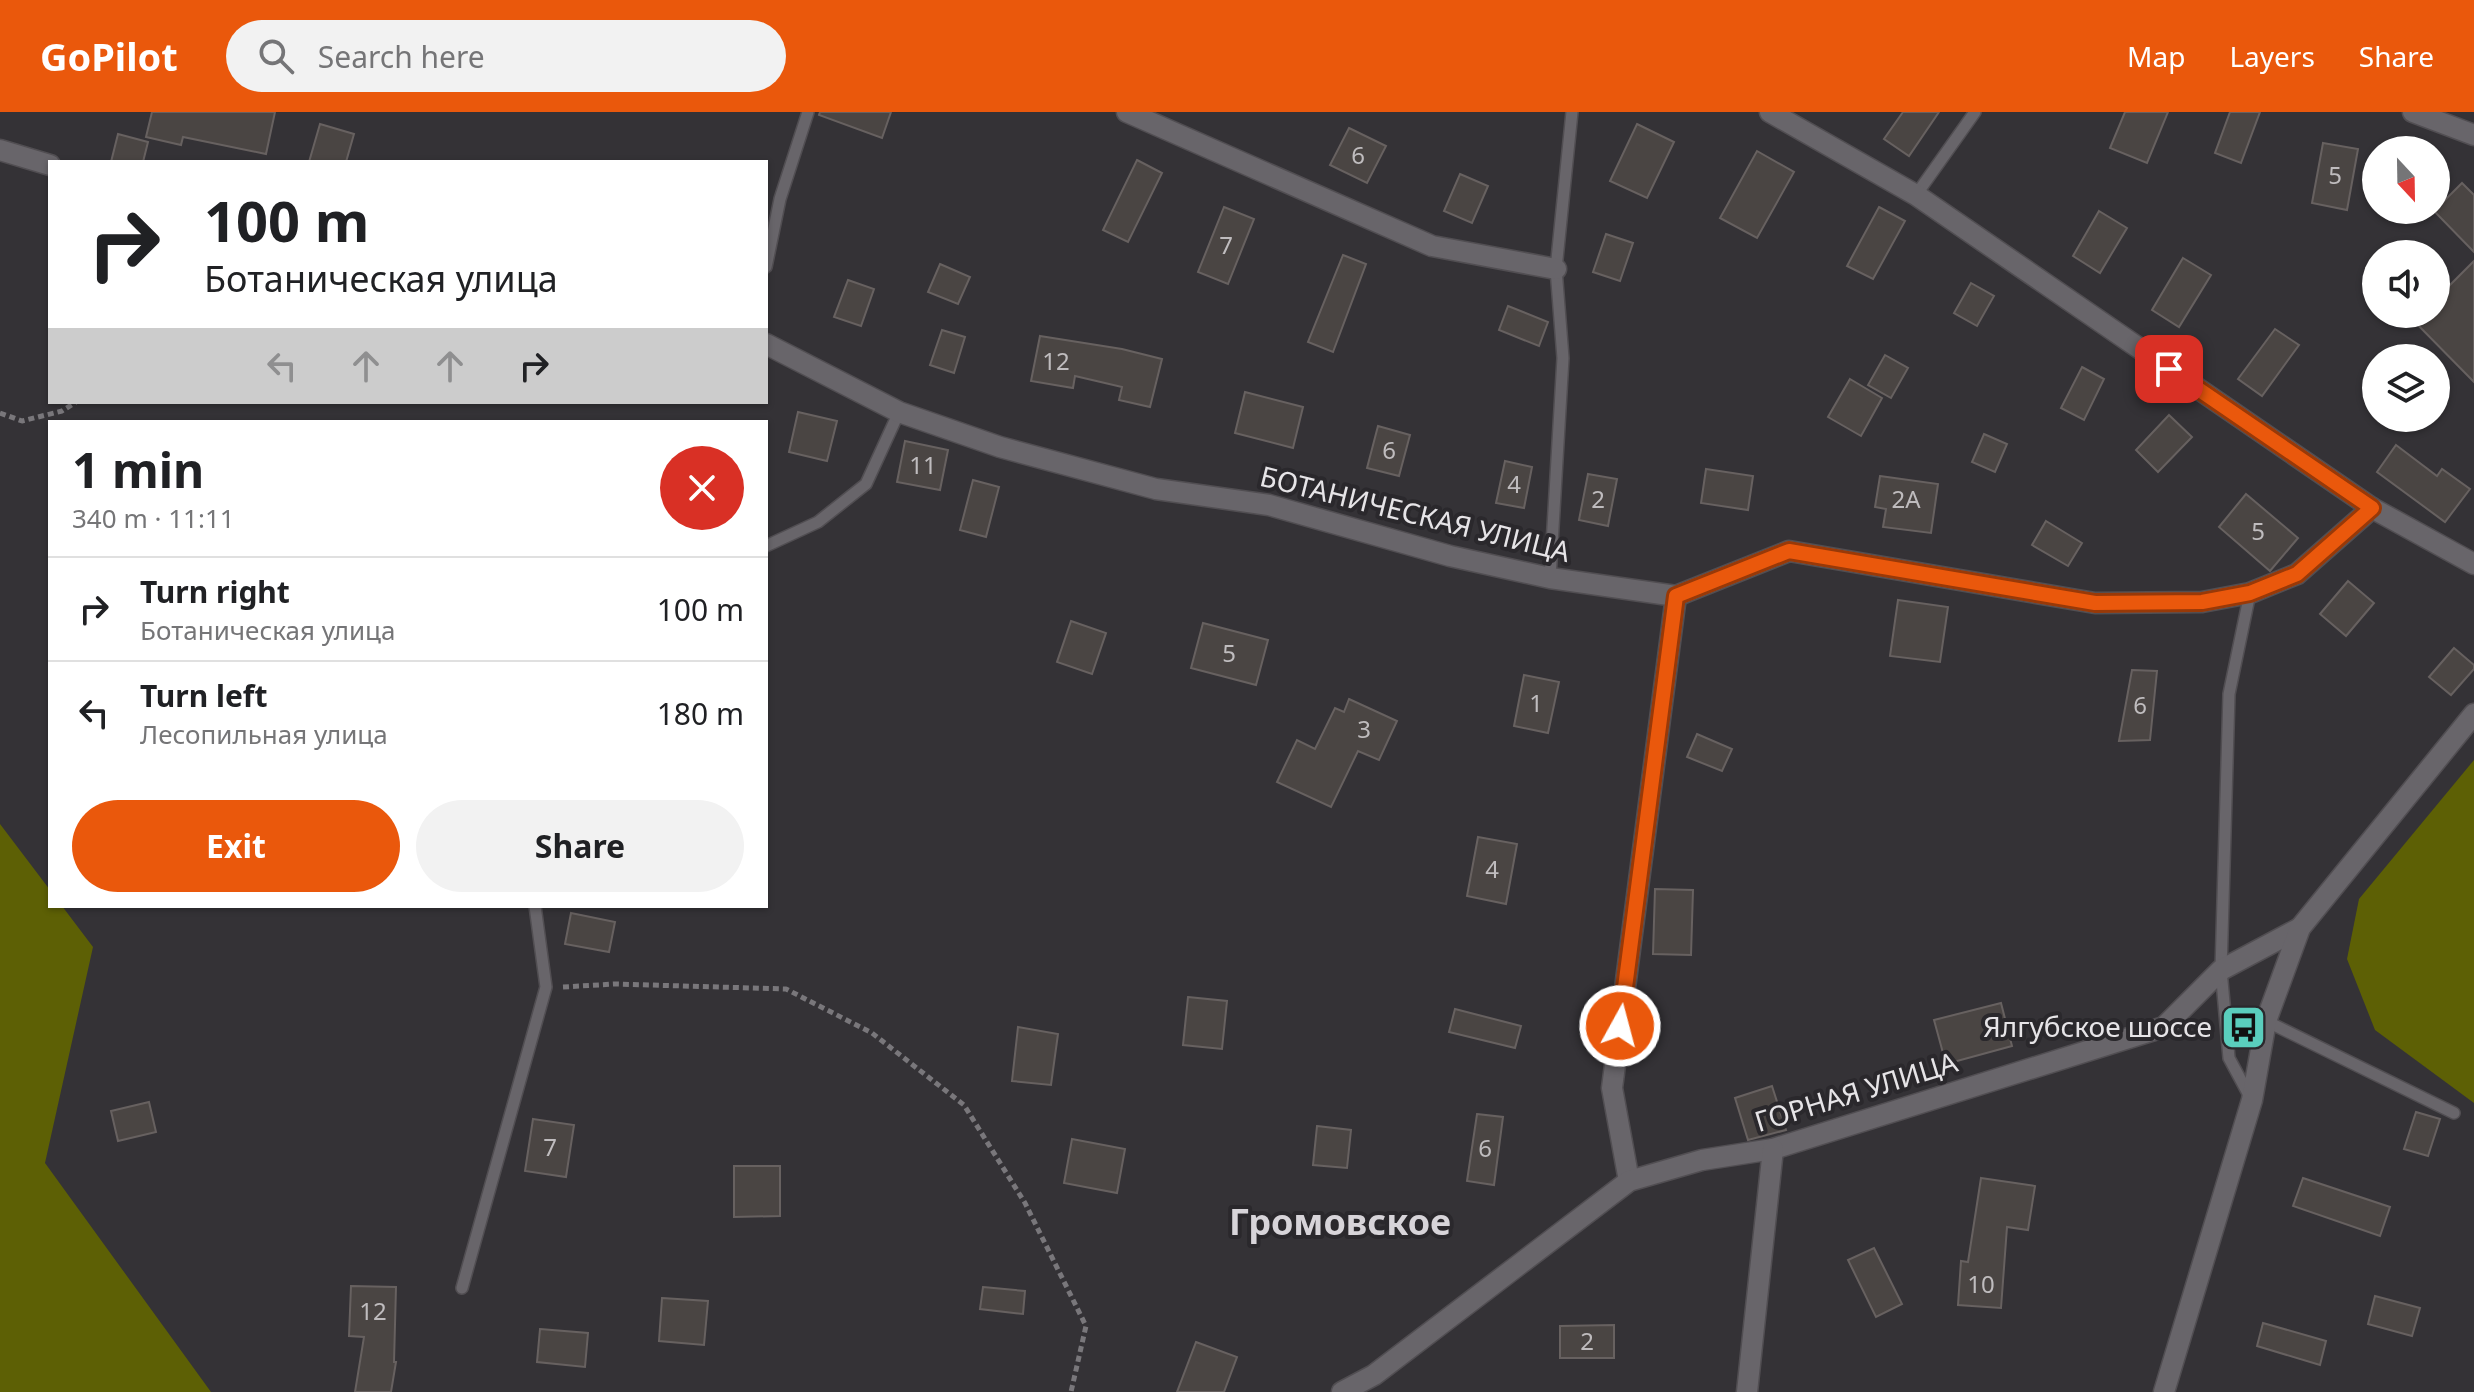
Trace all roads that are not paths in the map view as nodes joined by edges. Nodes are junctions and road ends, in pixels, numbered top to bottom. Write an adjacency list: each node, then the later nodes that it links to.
1 (808, 112): 11 (lane)
2 (1127, 112): 12 (street)
3 (1572, 112): 12 (lane)
4 (1770, 112): 10 (street)
5 (1975, 112): 10 (lane)
6 (2413, 112): 7 (street)
7 (2474, 135)
8 (0, 150): 9 (street)
9 (48, 164)
10 (1916, 195): 15 (street)
11 (768, 257)
12 (1556, 269): 18 (lane)
13 (768, 345): 14 (street, БОТАНИЧЕСКАЯ УЛИЦА)
14 (899, 412): 16 (lane); 18 (street, БОТАНИЧЕСКАЯ УЛИЦА)
15 (2372, 508): 17 (street); 19 (street, БОТАНИЧЕСКАЯ УЛИЦА)
16 (768, 545)
17 (2474, 564)
18 (1550, 578): 20 (street, БОТАНИЧЕСКАЯ УЛИЦА)
19 (2250, 593): 20 (street, БОТАНИЧЕСКАЯ УЛИЦА); 24 (lane)
20 (1676, 596): 29 (street)
21 (2474, 714): 23 (street)
22 (535, 908): 30 (lane)
23 (2300, 928): 24 (street, ГОРНАЯ УЛИЦА); 25 (street)
24 (2221, 970): 26 (lane); 28 (street, ГОРНАЯ УЛИЦА)
25 (2266, 1021): 26 (street); 27 (lane)
26 (2252, 1100): 33 (street)
27 (2454, 1113)
28 (1773, 1149): 29 (street, ГОРНАЯ УЛИЦА); 32 (street)
29 (1629, 1181): 31 (street, ГОРНАЯ УЛИЦА)
30 (462, 1288)
31 (1342, 1392)
32 (1747, 1392)
33 (2164, 1392)

